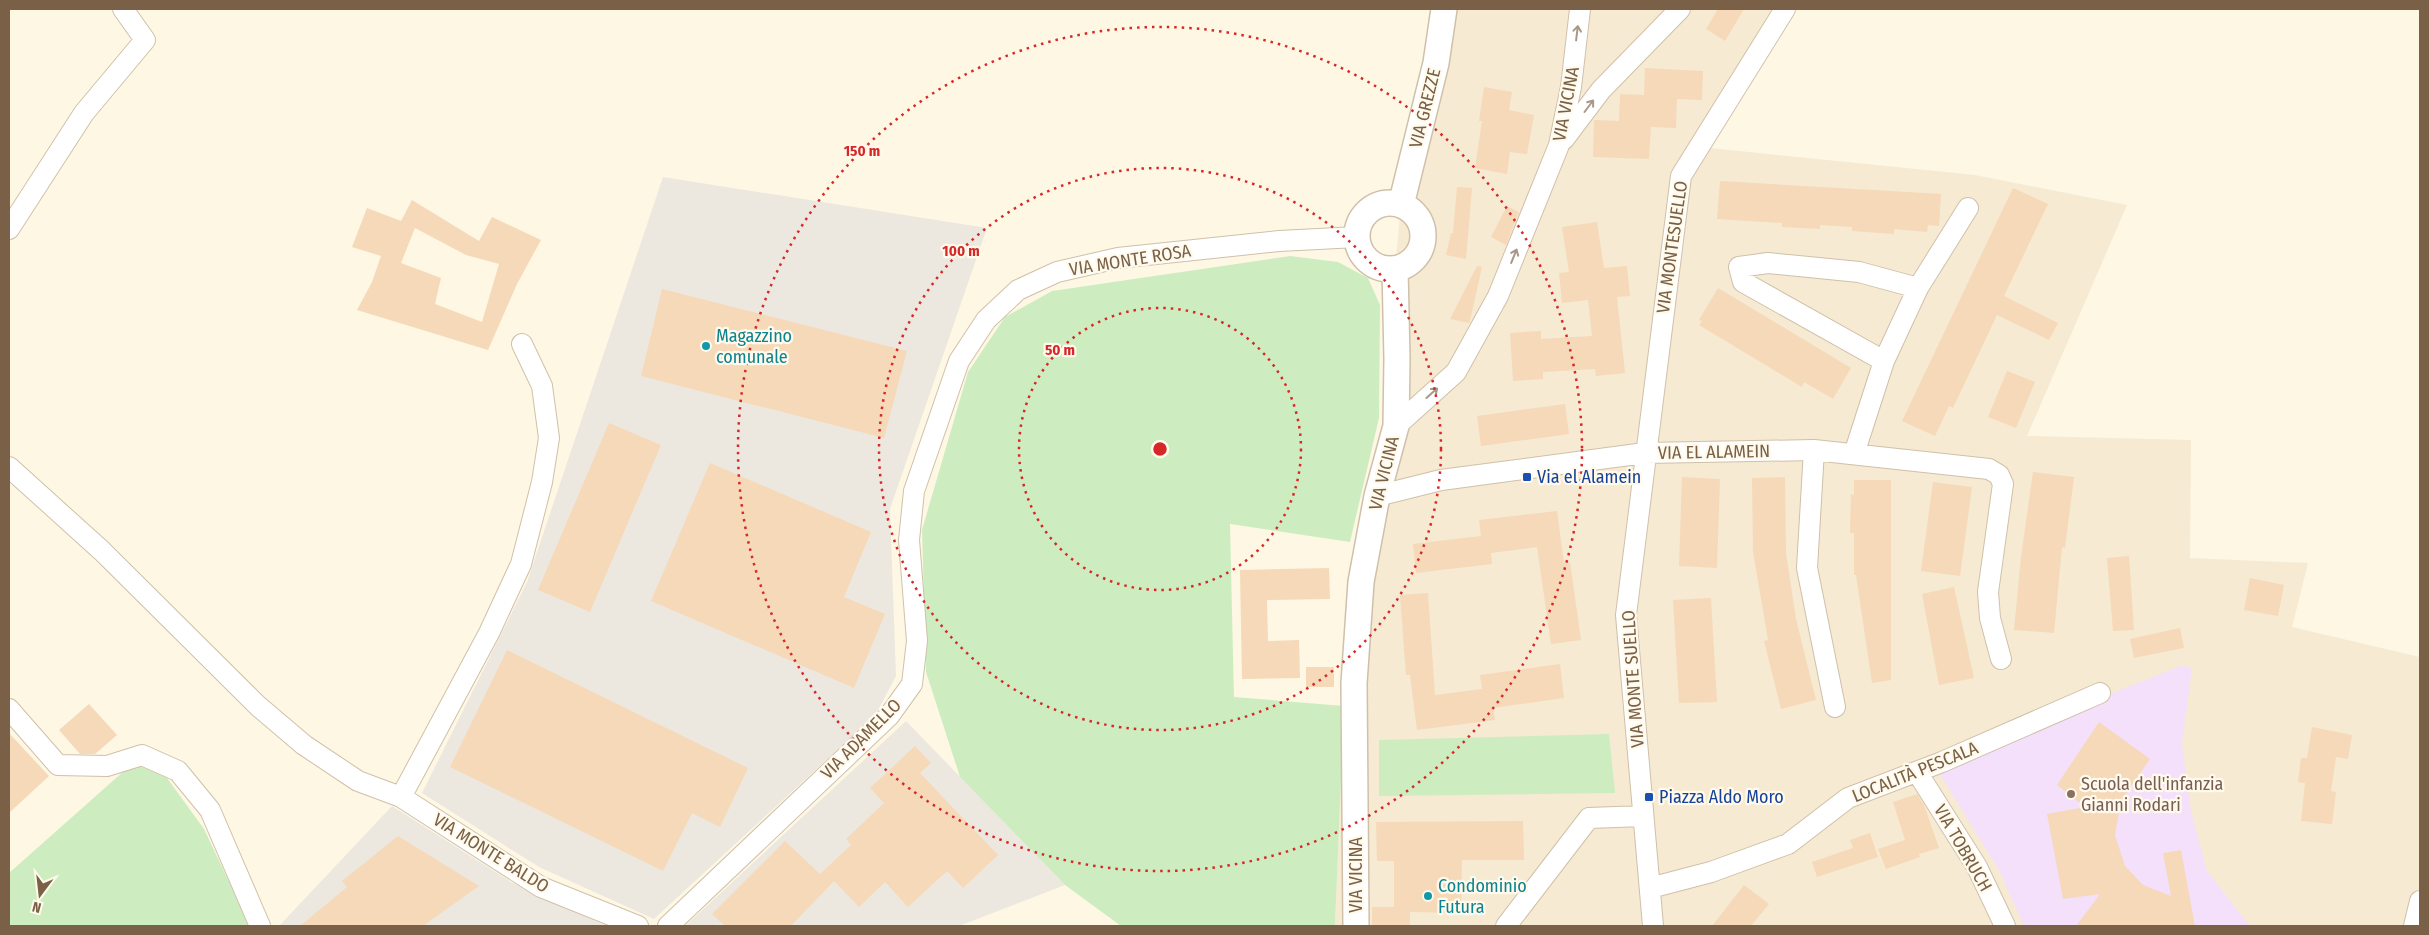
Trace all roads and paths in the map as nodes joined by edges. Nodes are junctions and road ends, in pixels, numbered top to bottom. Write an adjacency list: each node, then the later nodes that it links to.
1 (122, 9): 9 (street)
2 (1444, 9): 7 (street, VIA GREZZE)
3 (1580, 9): 6 (street, VIA VICINA, one-way to 3)
4 (1680, 9): 6 (street, one-way to 4)
5 (1785, 9): 17 (street, VIA MONTESUELLO)
6 (1559, 145): 15 (street, VIA VICINA, one-way to 6)
7 (1401, 205): 10 (street); 11 (street)
8 (1968, 208): 12 (street)
9 (9, 229)
10 (1357, 237): 11 (street); 20 (street, VIA MONTE ROSA)
11 (1395, 269): 15 (street)
12 (1918, 288): 14 (street); 14 (street)
13 (522, 344): 27 (street)
14 (1884, 361): 18 (street)
15 (1396, 426): 21 (street, VIA VICINA)
16 (1814, 450): 17 (street, VIA EL ALAMEIN); 18 (street, VIA EL ALAMEIN); 24 (street)
17 (1644, 453): 21 (street, VIA EL ALAMEIN); 28 (street, VIA MONTE SUELLO)
18 (1854, 454): 22 (street, VIA EL ALAMEIN)
19 (9, 467): 27 (street, VIA MONTE BALDO)
20 (914, 491): 33 (street, VIA ADAMELLO)
21 (1378, 496): 34 (street, VIA VICINA)
22 (2001, 659)
23 (2100, 693): 26 (street, LOCALITÀ PESCALA)
24 (1835, 707)
25 (9, 709): 31 (street)
26 (1917, 772): 29 (street, LOCALITÀ PESCALA); 37 (street, VIA TOBRUCH)
27 (401, 797): 32 (street, VIA MONTE BALDO)
28 (1643, 816): 29 (street, VIA MONTE SUELLO); 35 (street)
29 (1650, 888): 36 (street, VIA MONTE SUELLO)
30 (2420, 901): 38 (street)
31 (260, 926)
32 (638, 926)
33 (668, 926)
34 (1356, 926)
35 (1506, 926)
36 (1653, 926)
37 (2006, 926)
38 (2414, 926)

